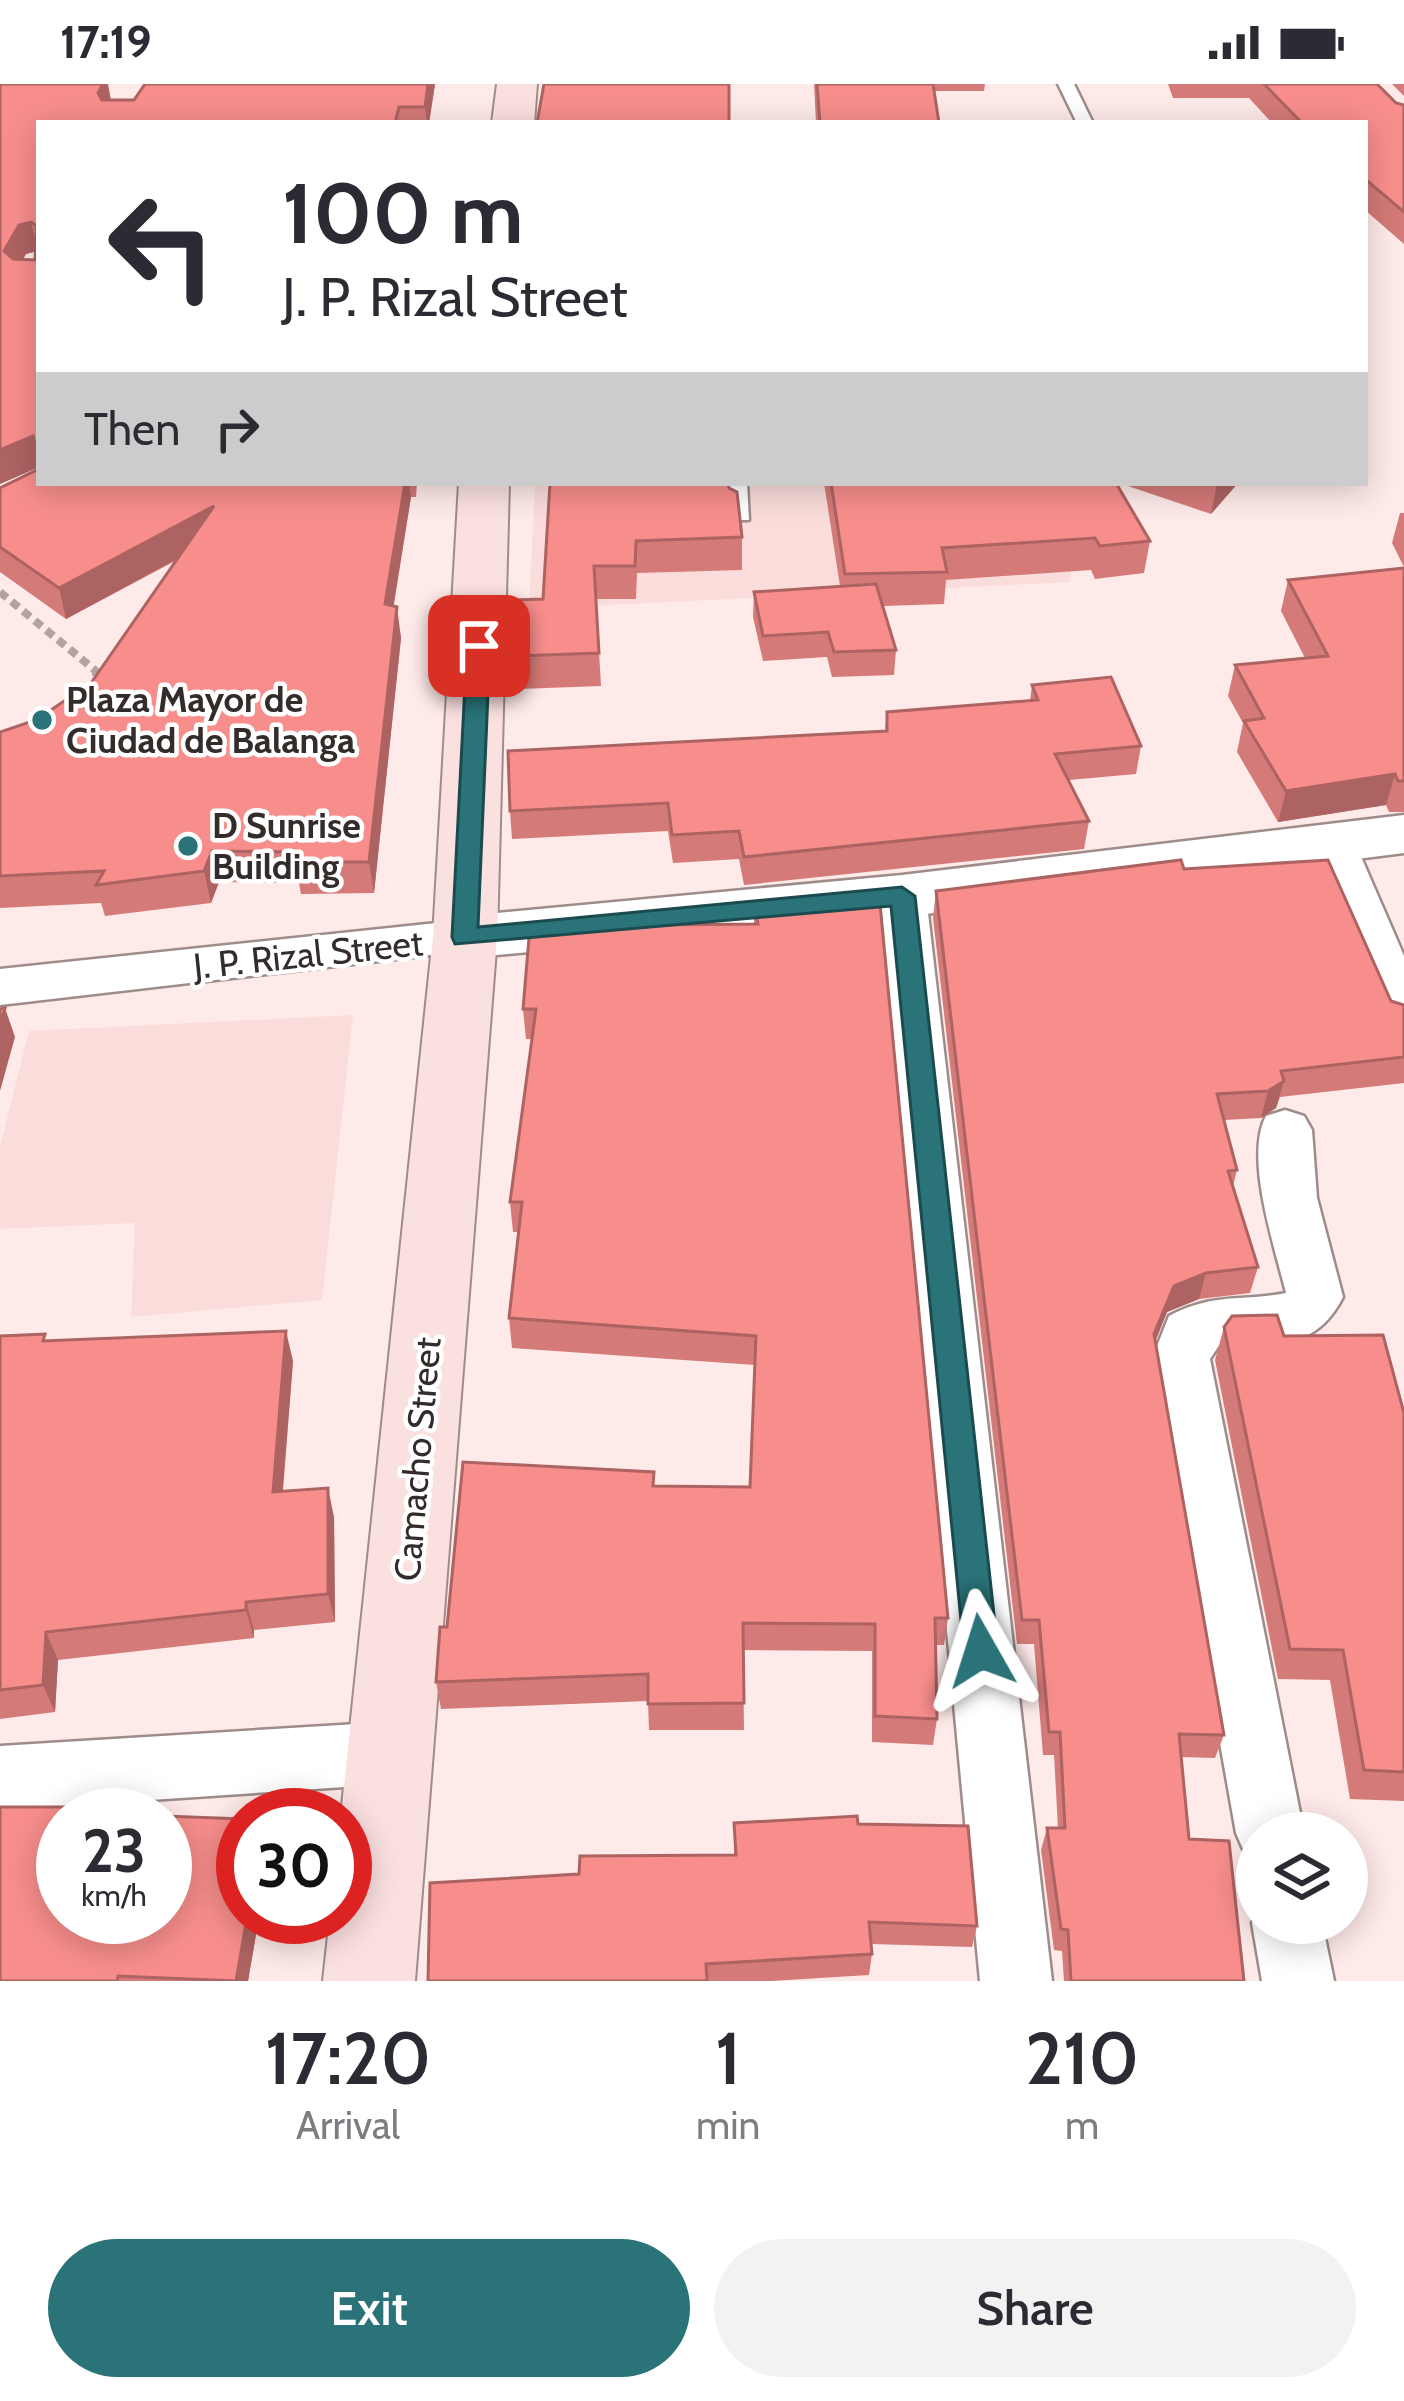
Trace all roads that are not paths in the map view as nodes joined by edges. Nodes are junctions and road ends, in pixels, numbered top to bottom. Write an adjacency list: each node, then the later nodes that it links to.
1 (518, 84): 3 (main road)
2 (1066, 84): 4 (lane)
3 (513, 120)
4 (1084, 120)
5 (484, 486): 11 (main road, Camacho Street)
6 (737, 486): 7 (lane)
7 (741, 515)
8 (1404, 834): 9 (street, J. P. Rizal Street)
9 (1331, 843): 10 (street, J. P. Rizal Street); 13 (street)
10 (902, 896): 11 (street, J. P. Rizal Street); 20 (street)
11 (465, 937): 12 (street, J. P. Rizal Street); 15 (main road, Camacho Street)
12 (0, 987)
13 (1404, 1013)
14 (1285, 1130): 17 (street)
15 (390, 1753): 16 (street); 19 (main road, Camacho Street)
16 (0, 1778)
17 (1266, 1812)
18 (1291, 1944): 21 (street)
19 (369, 1981)
20 (1016, 1981)
21 (1298, 1981)

